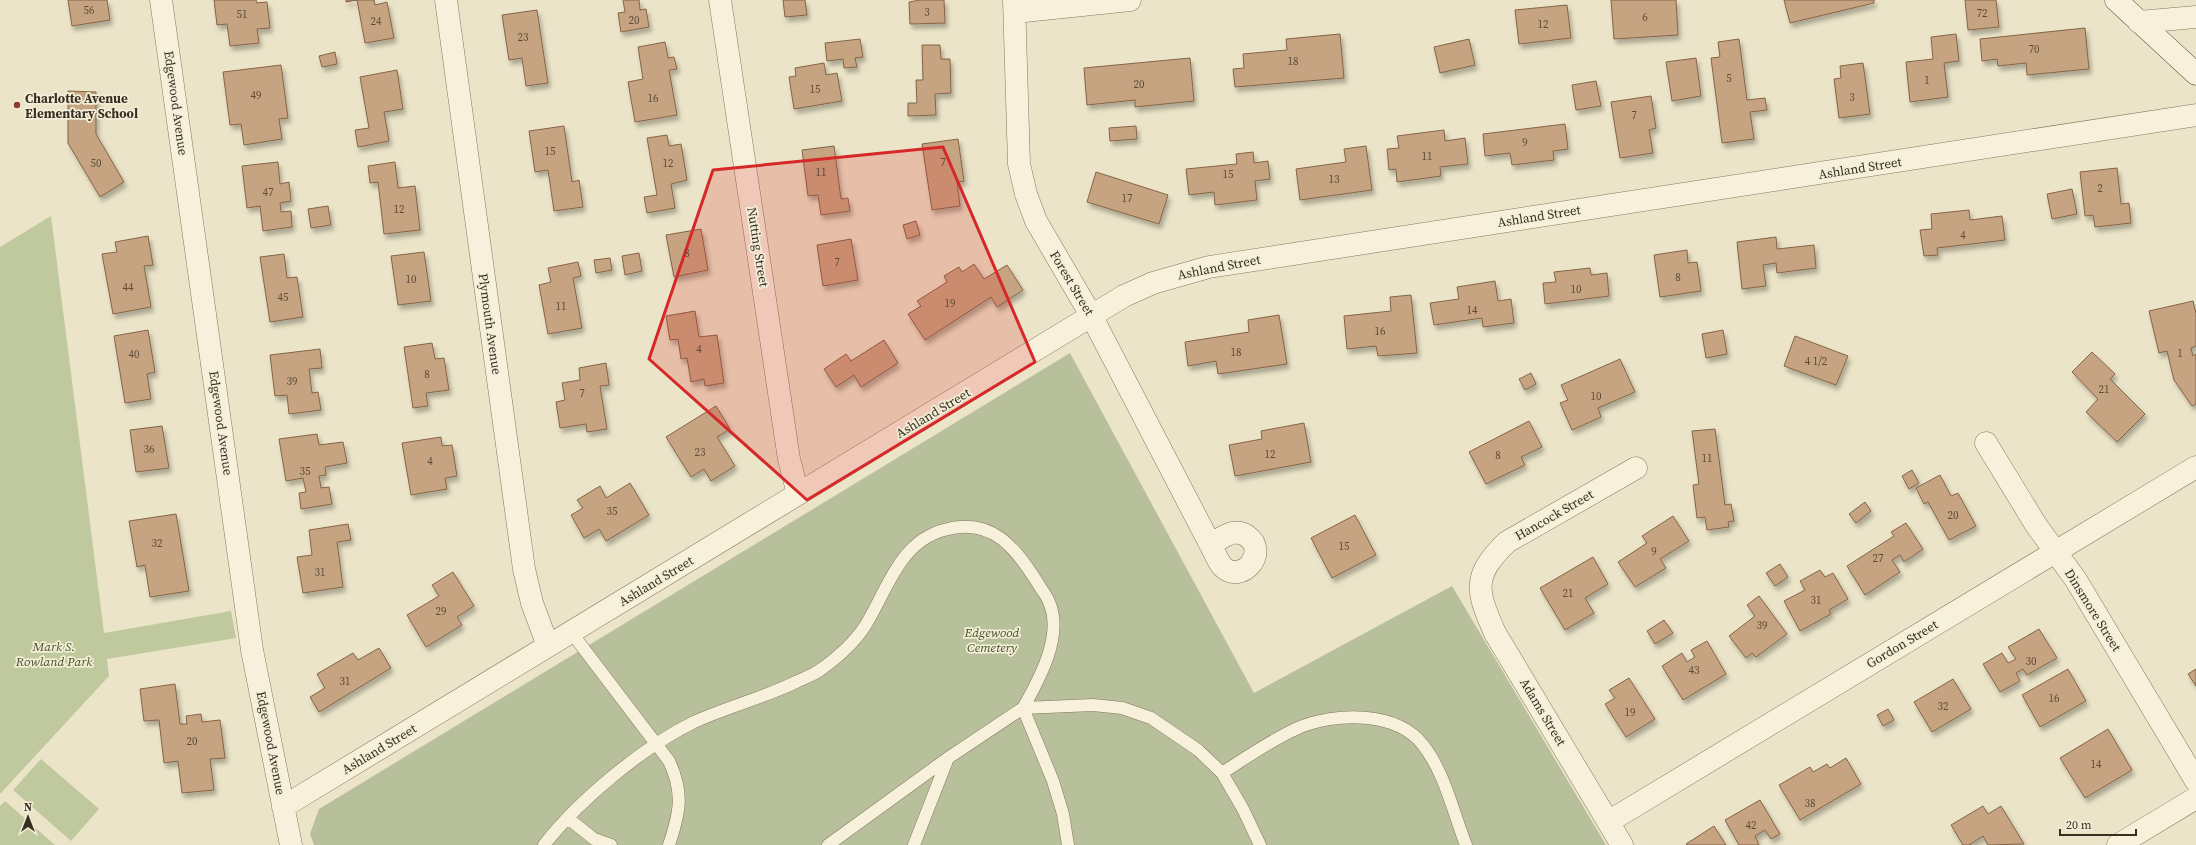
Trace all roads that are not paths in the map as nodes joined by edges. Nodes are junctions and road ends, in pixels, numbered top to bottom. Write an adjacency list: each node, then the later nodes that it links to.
1 (161, 0): 27 (street, Edgewood Avenue)
2 (446, 0): 20 (street, Plymouth Avenue)
3 (720, 0): 15 (street, Nutting Street)
4 (1130, 0): 6 (street)
5 (2116, 0): 8 (street)
6 (1015, 6): 11 (street, Forest Street)
7 (2196, 17): 8 (street)
8 (2140, 22): 9 (street)
9 (2196, 74)
10 (2196, 116): 11 (street, Ashland Street)
11 (1092, 317): 15 (street, Ashland Street); 16 (street, Forest Street)
12 (1986, 443): 17 (street, Dinsmore Street)
13 (2196, 467): 17 (street, Gordon Street)
14 (1636, 468): 18 (street, Hancock Street)
15 (798, 494): 19 (street, Ashland Street)
16 (1210, 544)
17 (2055, 551): 25 (street, Dinsmore Street); 29 (street, Gordon Street)
18 (1482, 574): 29 (street, Adams Street)
19 (572, 632): 20 (street, Ashland Street); 22 (lane)
20 (548, 646): 27 (street, Ashland Street)
21 (1023, 708): 22 (lane); 23 (lane); 24 (lane); 36 (lane)
22 (656, 744): 28 (lane); 33 (lane)
23 (948, 758): 34 (lane); 35 (lane)
24 (1222, 773): 37 (lane); 38 (lane)
25 (2196, 781)
26 (2196, 798): 40 (street)
27 (283, 807): 30 (street, Edgewood Avenue)
28 (569, 819): 31 (lane); 32 (lane)
29 (1608, 822): 39 (street, Adams Street)
30 (292, 845)
31 (544, 845)
32 (611, 845)
33 (669, 845)
34 (828, 845)
35 (914, 845)
36 (1068, 845)
37 (1260, 845)
38 (1466, 845)
39 (1622, 845)
40 (2118, 845)

